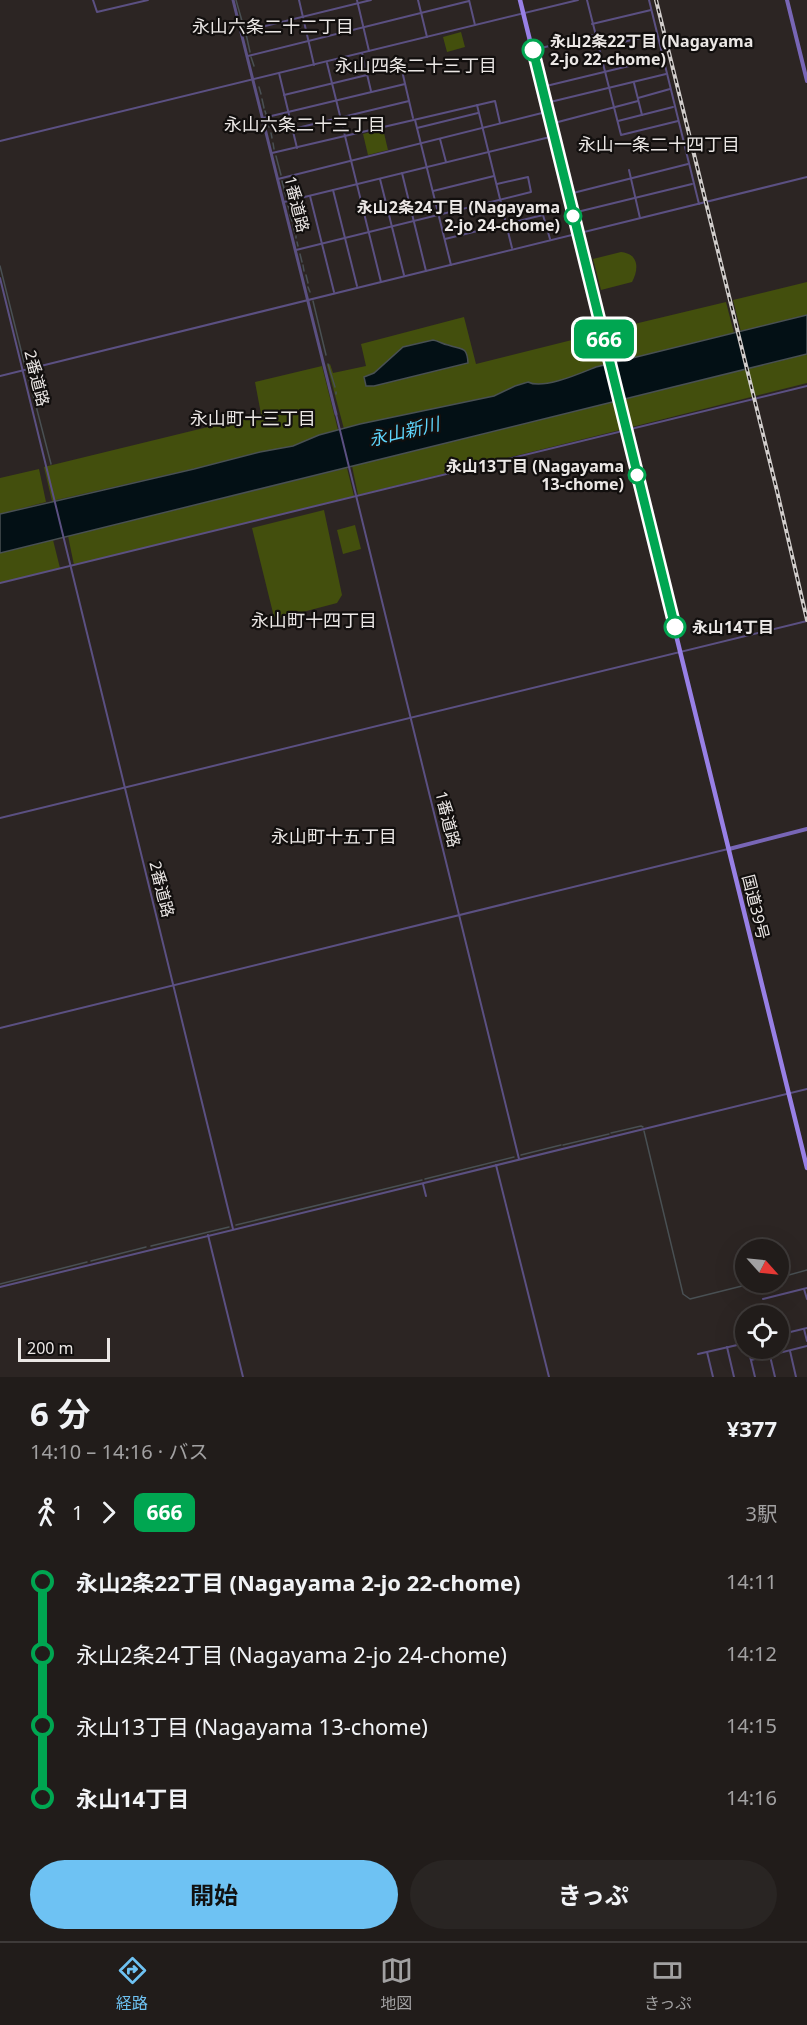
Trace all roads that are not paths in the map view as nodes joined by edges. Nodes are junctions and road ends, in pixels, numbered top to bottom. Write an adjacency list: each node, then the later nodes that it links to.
1 (93, 0): 16 (street)
2 (128, 0): 16 (street)
3 (148, 0): 16 (street)
4 (233, 0): 25 (street, 1番道路)
5 (299, 0): 21 (street)
6 (371, 0): 15 (street)
7 (418, 0): 19 (street)
8 (520, 0): 20 (highway, 国道39号)
9 (556, 0): 17 (street)
10 (578, 0): 17 (street)
11 (587, 0): 22 (street)
12 (649, 0): 18 (street)
13 (787, 0): 44 (main road)
14 (469, 1): 19 (street); 23 (street)
15 (357, 2): 21 (street); 24 (street)
16 (129, 5)
17 (557, 5): 20 (street)
18 (651, 9): 22 (street); 26 (street)
19 (421, 13): 24 (street); 28 (street)
20 (524, 13): 23 (street); 31 (highway, 国道39号)
21 (303, 17): 25 (street); 29 (street)
22 (592, 24): 27 (street)
23 (475, 26): 28 (street)
24 (363, 27): 29 (street); 32 (street)
25 (241, 32): 34 (street, 1番道路)
26 (657, 34): 30 (street); 35 (street)
27 (595, 35): 30 (street); 31 (street)
28 (426, 37): 32 (street)
29 (308, 41): 34 (street); 37 (street)
30 (598, 48): 38 (street)
31 (533, 50): 48 (highway, 国道39号)
32 (369, 51): 33 (street)
33 (362, 53): 36 (street); 41 (street)
34 (248, 56): 43 (street, 1番道路)
35 (663, 58): 38 (street); 40 (street)
36 (327, 62): 37 (street); 46 (street)
37 (314, 65): 39 (street)
38 (604, 72): 48 (street); 49 (street)
39 (279, 73): 43 (street); 52 (street)
40 (666, 74): 45 (street); 50 (street)
41 (367, 75): 46 (street); 51 (street)
42 (403, 75): 47 (street)
43 (254, 80): 64 (street, 1番道路); 77 (street)
44 (807, 81)
45 (634, 82): 49 (street); 53 (street)
46 (333, 83): 52 (street); 54 (street)
47 (405, 84): 51 (street); 55 (street)
48 (542, 87): 56 (highway, 国道39号)
49 (609, 88): 56 (street); 58 (street)
50 (670, 89): 53 (street); 59 (street)
51 (371, 92): 54 (street)
52 (285, 95): 60 (street)
53 (638, 99): 58 (street); 63 (street)
54 (337, 101): 60 (street); 65 (street)
55 (409, 101): 65 (street); 66 (street)
56 (546, 103): 61 (highway, 国道39号)
57 (477, 105): 62 (street); 66 (street); 70 (street)
58 (613, 107): 67 (street); 69 (street)
59 (674, 107): 63 (street); 68 (street)
60 (289, 112): 64 (street); 73 (street)
61 (548, 112): 70 (street); 75 (highway, 国道39号)
62 (479, 113): 71 (street); 72 (street)
63 (642, 115): 67 (street)
64 (263, 118): 81 (street, 1番道路)
65 (341, 118): 73 (street); 74 (street)
66 (414, 120): 71 (street); 74 (street)
67 (618, 121): 68 (street)
68 (678, 121): 84 (street)
69 (558, 122)
70 (500, 123): 72 (street)
71 (417, 128): 78 (street)
72 (483, 128): 76 (street); 80 (street)
73 (293, 129): 79 (street)
74 (345, 136): 79 (street); 82 (street)
75 (554, 136): 80 (street); 98 (highway, 国道39号)
76 (440, 139): 78 (street); 83 (street)
77 (0, 141)
78 (421, 143): 82 (street); 85 (street)
79 (297, 148): 81 (street)
80 (489, 152): 83 (street); 88 (street)
81 (272, 153): 91 (street, 1番道路)
82 (351, 161): 91 (street); 93 (street)
83 (446, 162): 85 (street)
84 (688, 164): 92 (street); 95 (street)
85 (427, 167): 87 (street); 97 (street)
86 (629, 170): 92 (street)
87 (402, 173): 90 (street); 107 (street)
88 (495, 176): 94 (street); 97 (street)
89 (807, 177): 103 (street)
90 (380, 178): 93 (street); 109 (street)
91 (279, 179): 102 (street, 1番道路)
92 (630, 179): 98 (street); 100 (street)
93 (357, 184): 96 (street); 110 (street)
94 (497, 184): 101 (street); 101 (street)
95 (693, 184): 100 (street); 103 (street)
96 (333, 190): 99 (street); 112 (street)
97 (433, 191): 105 (street)
98 (568, 194): 104 (highway, 国道39号)
99 (310, 196): 102 (street); 115 (street)
100 (635, 198): 104 (street); 106 (street)
101 (501, 200): 105 (street); 108 (street)
102 (284, 202): 117 (street, 1番道路)
103 (699, 204): 106 (street)
104 (573, 213): 111 (highway, 国道39号)
105 (439, 215): 107 (street); 113 (street)
106 (640, 218): 111 (street)
107 (414, 221): 109 (street); 119 (street)
108 (507, 225): 113 (street); 114 (street); 116 (street)
109 (392, 227): 110 (street); 120 (street)
110 (369, 233): 112 (street); 122 (street)
111 (578, 233): 114 (street); 130 (highway, 国道39号)
112 (345, 238): 115 (street); 123 (street)
113 (445, 239): 118 (street)
114 (550, 240): 116 (street)
115 (322, 244): 117 (street); 124 (street)
116 (513, 249): 118 (street)
117 (296, 250): 125 (street, 1番道路)
118 (451, 265): 119 (street)
119 (426, 271): 120 (street)
120 (404, 276): 122 (street)
121 (0, 278): 126 (street, 2番道路)
122 (381, 282): 123 (street)
123 (357, 288): 124 (street)
124 (334, 293): 125 (street)
125 (308, 300): 126 (street); 129 (street, 1番道路)
126 (23, 370): 127 (street); 132 (street, 2番道路)
127 (0, 376)
128 (807, 386): 130 (street)
129 (336, 414): 131 (street, 1番道路)
130 (626, 429): 131 (street); 135 (highway, 国道39号)
131 (356, 496): 132 (street); 136 (street, 1番道路)
132 (70, 565): 133 (street); 137 (street, 2番道路)
133 (0, 583)
134 (807, 621): 135 (street)
135 (681, 651): 136 (street); 140 (highway, 国道39号)
136 (411, 718): 137 (street); 141 (street, 1番道路)
137 (125, 788): 138 (street); 142 (street, 2番道路)
138 (0, 818)
139 (807, 829): 140 (main road)
140 (729, 849): 141 (street); 145 (highway, 国道39号)
141 (459, 915): 142 (street); 146 (street, 1番道路)
142 (173, 985): 143 (street); 151 (street, 2番道路)
143 (0, 1028)
144 (807, 1089): 145 (street)
145 (789, 1094): 146 (street); 148 (highway, 国道39号)
146 (519, 1159): 147 (street)
147 (496, 1165): 149 (street); 170 (street)
148 (807, 1168)
149 (423, 1183): 150 (street); 151 (street)
150 (426, 1196)
151 (233, 1229): 152 (street)
152 (208, 1235): 153 (street); 169 (street)
153 (0, 1287)
154 (806, 1288): 155 (street); 156 (street)
155 (763, 1299)
156 (807, 1299)
157 (805, 1328): 158 (street); 159 (street)
158 (789, 1332)
159 (807, 1341)
160 (735, 1345): 162 (street)
161 (807, 1346): 163 (street)
162 (727, 1347): 164 (street); 172 (street)
163 (789, 1350): 175 (street)
164 (707, 1352): 165 (street); 171 (street)
165 (698, 1354)
166 (756, 1359): 168 (street)
167 (771, 1359): 174 (street)
168 (751, 1360): 173 (street)
169 (243, 1377)
170 (549, 1377)
171 (713, 1377)
172 (734, 1377)
173 (755, 1377)
174 (775, 1377)
175 (796, 1377)

